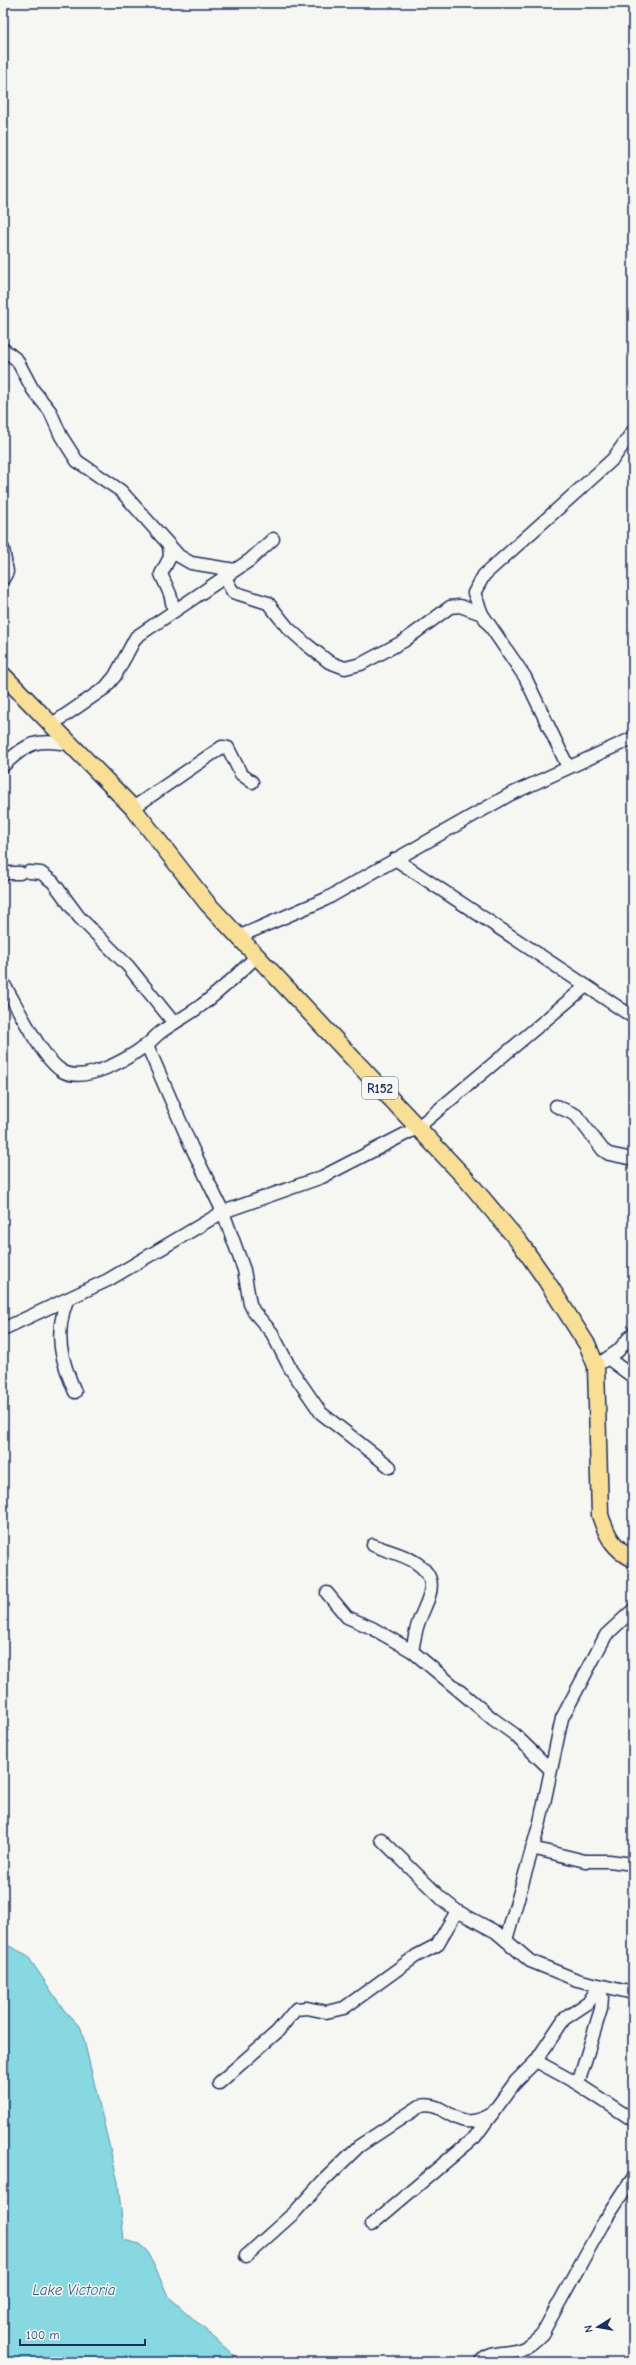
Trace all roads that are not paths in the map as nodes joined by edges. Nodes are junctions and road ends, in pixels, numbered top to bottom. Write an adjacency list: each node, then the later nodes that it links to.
1 (3, 350): 4 (street)
2 (633, 431): 10 (street)
3 (273, 539): 6 (street)
4 (169, 546): 6 (street); 9 (street)
5 (3, 549): 8 (street)
6 (235, 570): 7 (street)
7 (224, 576): 9 (street); 10 (street)
8 (3, 579)
9 (174, 611): 12 (street)
10 (482, 614): 16 (street)
11 (3, 675): 12 (main road, R152)
12 (51, 725): 14 (main road, R152)
13 (633, 738): 16 (street)
14 (72, 745): 15 (street); 18 (main road, R152)
15 (3, 766)
16 (568, 767): 19 (street)
17 (252, 782): 18 (street)
18 (133, 808): 21 (main road, R152)
19 (395, 859): 21 (street); 24 (street)
20 (3, 873): 26 (street)
21 (238, 937): 22 (main road, R152)
22 (256, 957): 26 (street); 29 (main road, R152)
23 (3, 983): 27 (street)
24 (586, 986): 25 (street); 29 (street)
25 (633, 1017)
26 (174, 1023): 27 (street)
27 (146, 1046): 31 (street)
28 (556, 1106): 30 (street)
29 (417, 1128): 31 (street); 35 (main road, R152)
30 (633, 1159)
31 (223, 1212): 32 (street); 38 (street)
32 (67, 1300): 33 (street); 37 (street)
33 (3, 1329)
34 (633, 1333): 35 (street)
35 (602, 1363): 36 (street); 40 (main road, R152)
36 (633, 1377)
37 (75, 1392)
38 (390, 1467)
39 (372, 1545): 43 (street)
40 (633, 1559)
41 (326, 1593): 43 (street)
42 (633, 1610): 44 (street)
43 (412, 1651): 44 (street)
44 (550, 1770): 46 (street)
45 (381, 1839): 48 (street)
46 (532, 1848): 47 (street); 49 (street)
47 (633, 1864)
48 (457, 1911): 49 (street); 53 (street)
49 (506, 1940): 50 (street)
50 (598, 1988): 51 (street); 52 (street); 54 (street)
51 (633, 1993)
52 (536, 2062): 54 (street); 55 (street)
53 (219, 2083)
54 (578, 2084): 56 (street)
55 (493, 2113): 58 (street); 59 (street)
56 (633, 2120)
57 (633, 2178): 60 (street)
58 (371, 2225)
59 (246, 2256)
60 (480, 2362)

